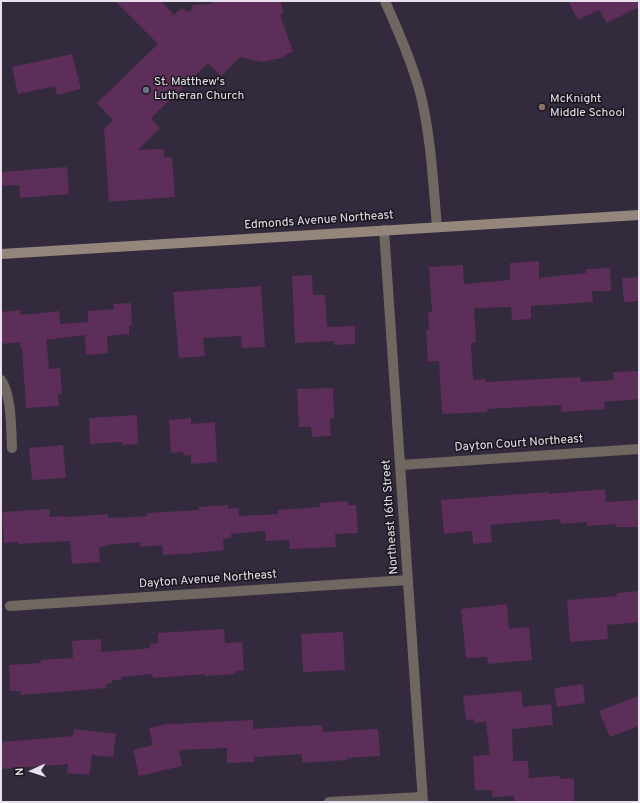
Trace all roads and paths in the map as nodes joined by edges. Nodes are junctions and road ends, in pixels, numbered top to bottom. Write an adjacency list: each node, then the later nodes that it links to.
1 (385, 1): 3 (street)
2 (639, 215): 3 (street, Edmonds Avenue Northeast)
3 (437, 227): 4 (street, Edmonds Avenue Northeast)
4 (384, 230): 5 (street, Edmonds Avenue Northeast); 9 (street, Northeast 16th Street)
5 (1, 254)
6 (1, 380): 7 (street)
7 (12, 448)
8 (639, 449): 9 (street, Dayton Court Northeast)
9 (401, 465): 10 (street, Northeast 16th Street)
10 (408, 580): 11 (street, Dayton Avenue Northeast); 12 (street, Northeast 16th Street)
11 (10, 606)
12 (423, 800): 13 (street)
13 (328, 802)

